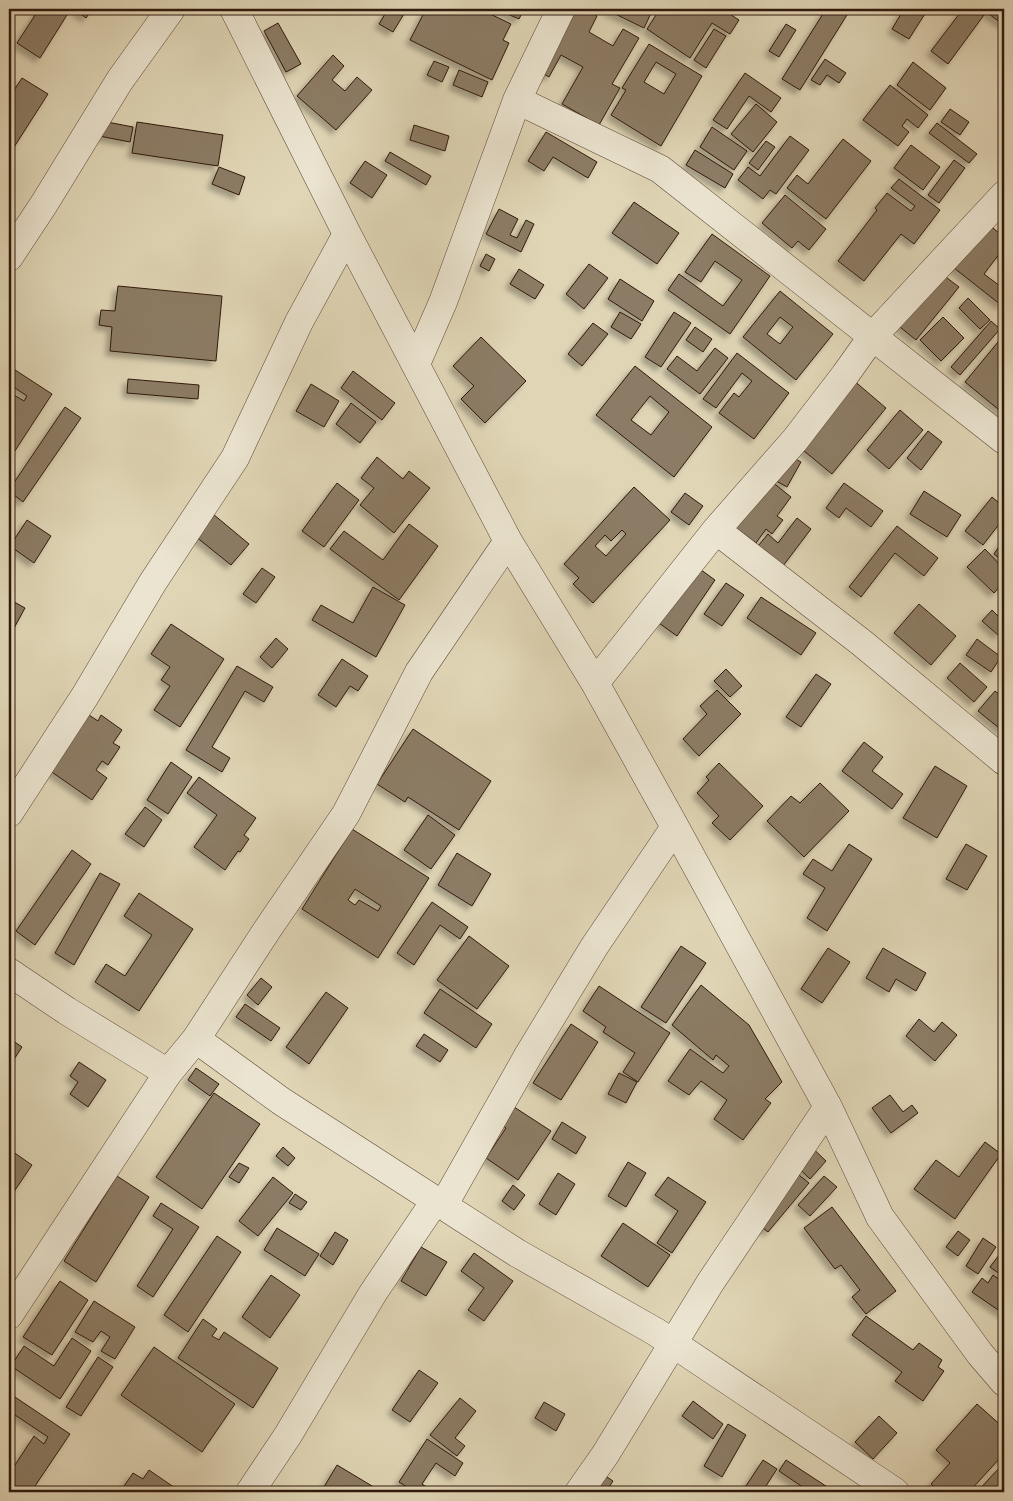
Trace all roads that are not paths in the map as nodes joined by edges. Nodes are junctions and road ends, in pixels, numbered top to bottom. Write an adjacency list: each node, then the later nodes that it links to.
1 (171, 9): 7 (street)
2 (234, 9): 6 (street)
3 (561, 9): 4 (street)
4 (517, 100): 8 (street); 9 (street)
5 (1004, 194): 8 (street)
6 (347, 234): 9 (street); 15 (street)
7 (9, 257)
8 (872, 337): 10 (street); 11 (street)
9 (416, 364): 12 (street)
10 (1004, 440)
11 (716, 530): 13 (street); 14 (street)
12 (508, 541): 13 (street); 18 (street)
13 (595, 683): 16 (street)
14 (1004, 761)
15 (9, 813)
16 (675, 827): 20 (street); 21 (street)
17 (9, 972): 19 (street)
18 (196, 1039): 19 (street); 21 (street)
19 (168, 1073): 22 (street)
20 (828, 1107): 23 (street); 24 (street)
21 (439, 1204): 23 (street); 25 (street)
22 (9, 1313)
23 (674, 1344): 26 (street); 27 (street)
24 (1004, 1382)
25 (250, 1492)
26 (579, 1492)
27 (895, 1492)

